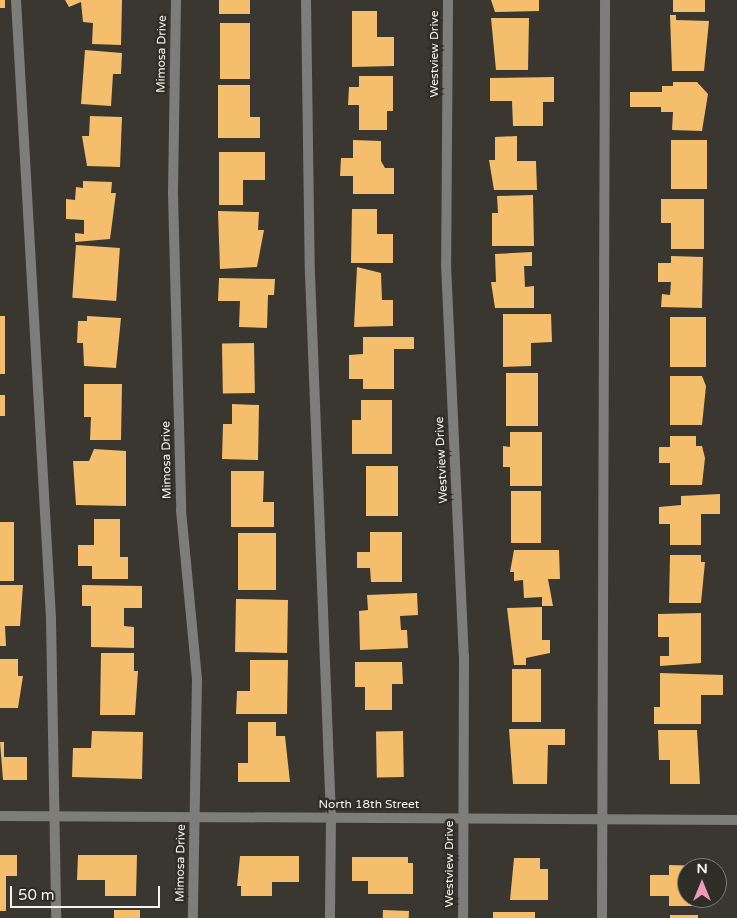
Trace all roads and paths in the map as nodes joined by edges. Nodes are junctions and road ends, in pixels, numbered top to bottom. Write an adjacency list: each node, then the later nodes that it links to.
1 (16, 0): 7 (street)
2 (176, 0): 8 (street, Mimosa Drive)
3 (306, 0): 9 (street)
4 (448, 0): 10 (street, Westview Drive)
5 (605, 0): 11 (street)
6 (0, 816): 7 (street, North 18th Street)
7 (57, 816): 8 (street, North 18th Street); 13 (street)
8 (194, 817): 9 (street, North 18th Street); 14 (street, Mimosa Drive)
9 (330, 817): 10 (street, North 18th Street); 15 (street)
10 (463, 818): 11 (street, North 18th Street); 16 (street, Westview Drive)
11 (603, 819): 12 (street, North 18th Street); 17 (street)
12 (737, 820)
13 (56, 918)
14 (193, 918)
15 (330, 918)
16 (463, 918)
17 (602, 918)

